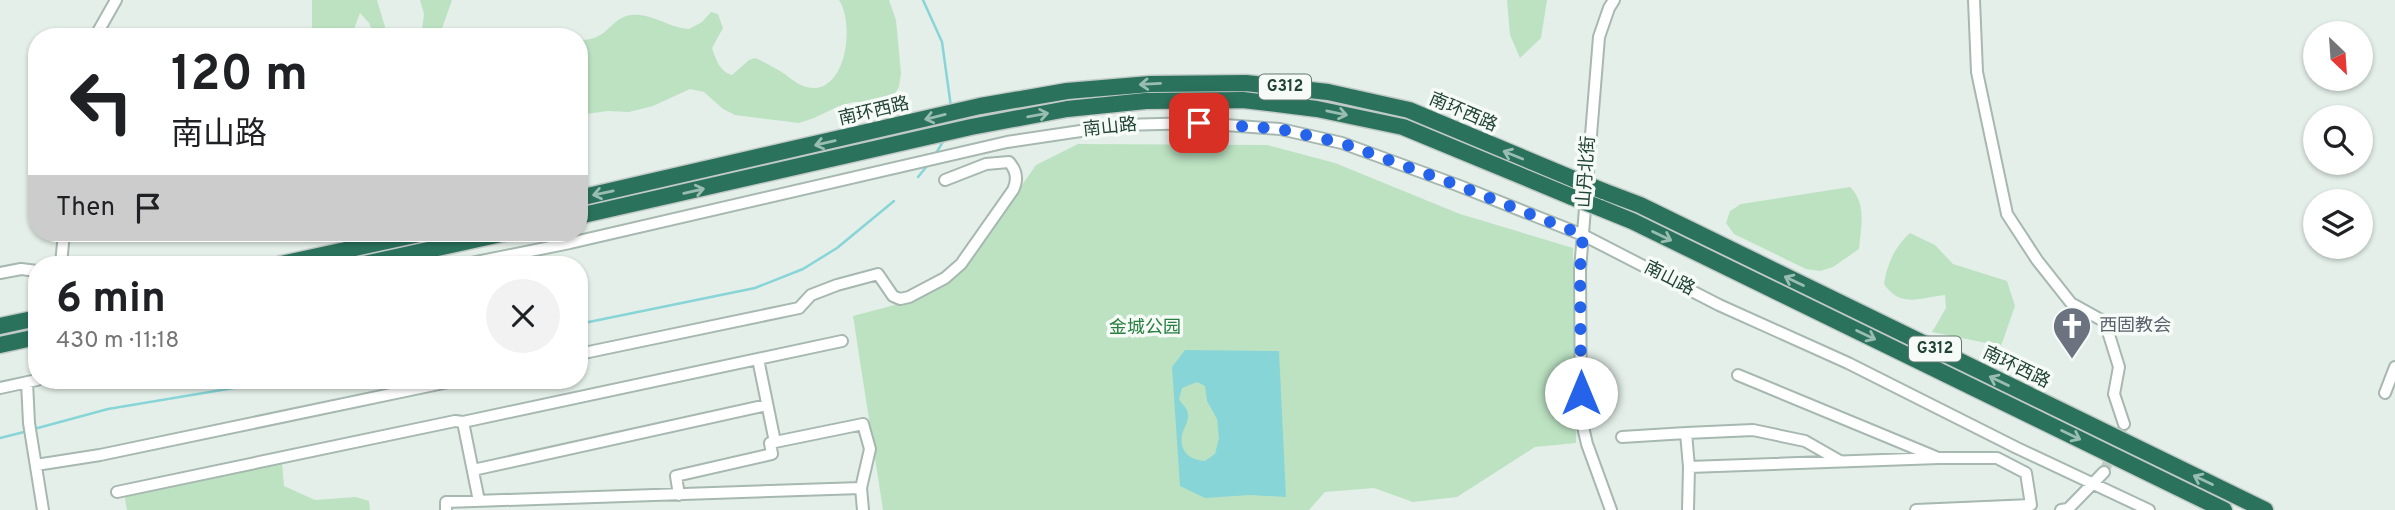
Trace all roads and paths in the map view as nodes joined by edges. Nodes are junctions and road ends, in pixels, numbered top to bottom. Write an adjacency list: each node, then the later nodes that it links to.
1 (116, 0): 4 (street)
2 (1614, 0): 10 (street, 山丹北街)
3 (1974, 0): 36 (street)
4 (100, 28)
5 (983, 147): 6 (street); 10 (street, 南山路); 11 (street, 南山路)
6 (986, 164): 7 (street); 25 (street)
7 (945, 180)
8 (588, 196): 60 (highway, 南环西路 / G312, one-way to 8, bridge)
9 (588, 214): 59 (highway, 南环西路 / G312, one-way to 59, bridge)
10 (1583, 235): 46 (street, 南山路); 54 (street, 山丹北街)
11 (588, 239)
12 (382, 242): 15 (highway)
13 (465, 242): 16 (highway)
14 (574, 242): 17 (street, 南山路)
15 (318, 256)
16 (401, 256)
17 (506, 256)
18 (28, 270): 19 (street)
19 (0, 273)
20 (28, 320): 21 (highway)
21 (0, 326)
22 (28, 339): 24 (highway)
23 (842, 341): 26 (street)
24 (0, 345)
25 (588, 352)
26 (758, 359): 34 (street); 35 (street)
27 (2395, 367): 33 (street)
28 (1738, 375): 40 (street)
29 (28, 382): 30 (street)
30 (0, 388)
31 (31, 389): 42 (street)
32 (415, 389): 42 (street)
33 (2385, 393)
34 (767, 405): 39 (street); 44 (street)
35 (463, 422): 44 (street); 48 (street)
36 (2124, 424)
37 (1686, 433): 38 (street); 41 (street); 43 (street)
38 (1622, 437)
39 (775, 442): 47 (street); 49 (street)
40 (1939, 458): 41 (street); 56 (street)
41 (1840, 461): 43 (street)
42 (36, 465): 51 (street)
43 (1689, 467): 55 (street)
44 (473, 470): 50 (street)
45 (2104, 472): 46 (street)
46 (2094, 485): 57 (street); 58 (street, 南山路)
47 (861, 488): 49 (street); 53 (street)
48 (117, 492)
49 (679, 495): 50 (street)
50 (479, 501): 52 (street)
51 (43, 510)
52 (446, 510)
53 (863, 510)
54 (1611, 510)
55 (1688, 510)
56 (1916, 510)
57 (2061, 510)
58 (2149, 510)
59 (2224, 510)
60 (2265, 510)

